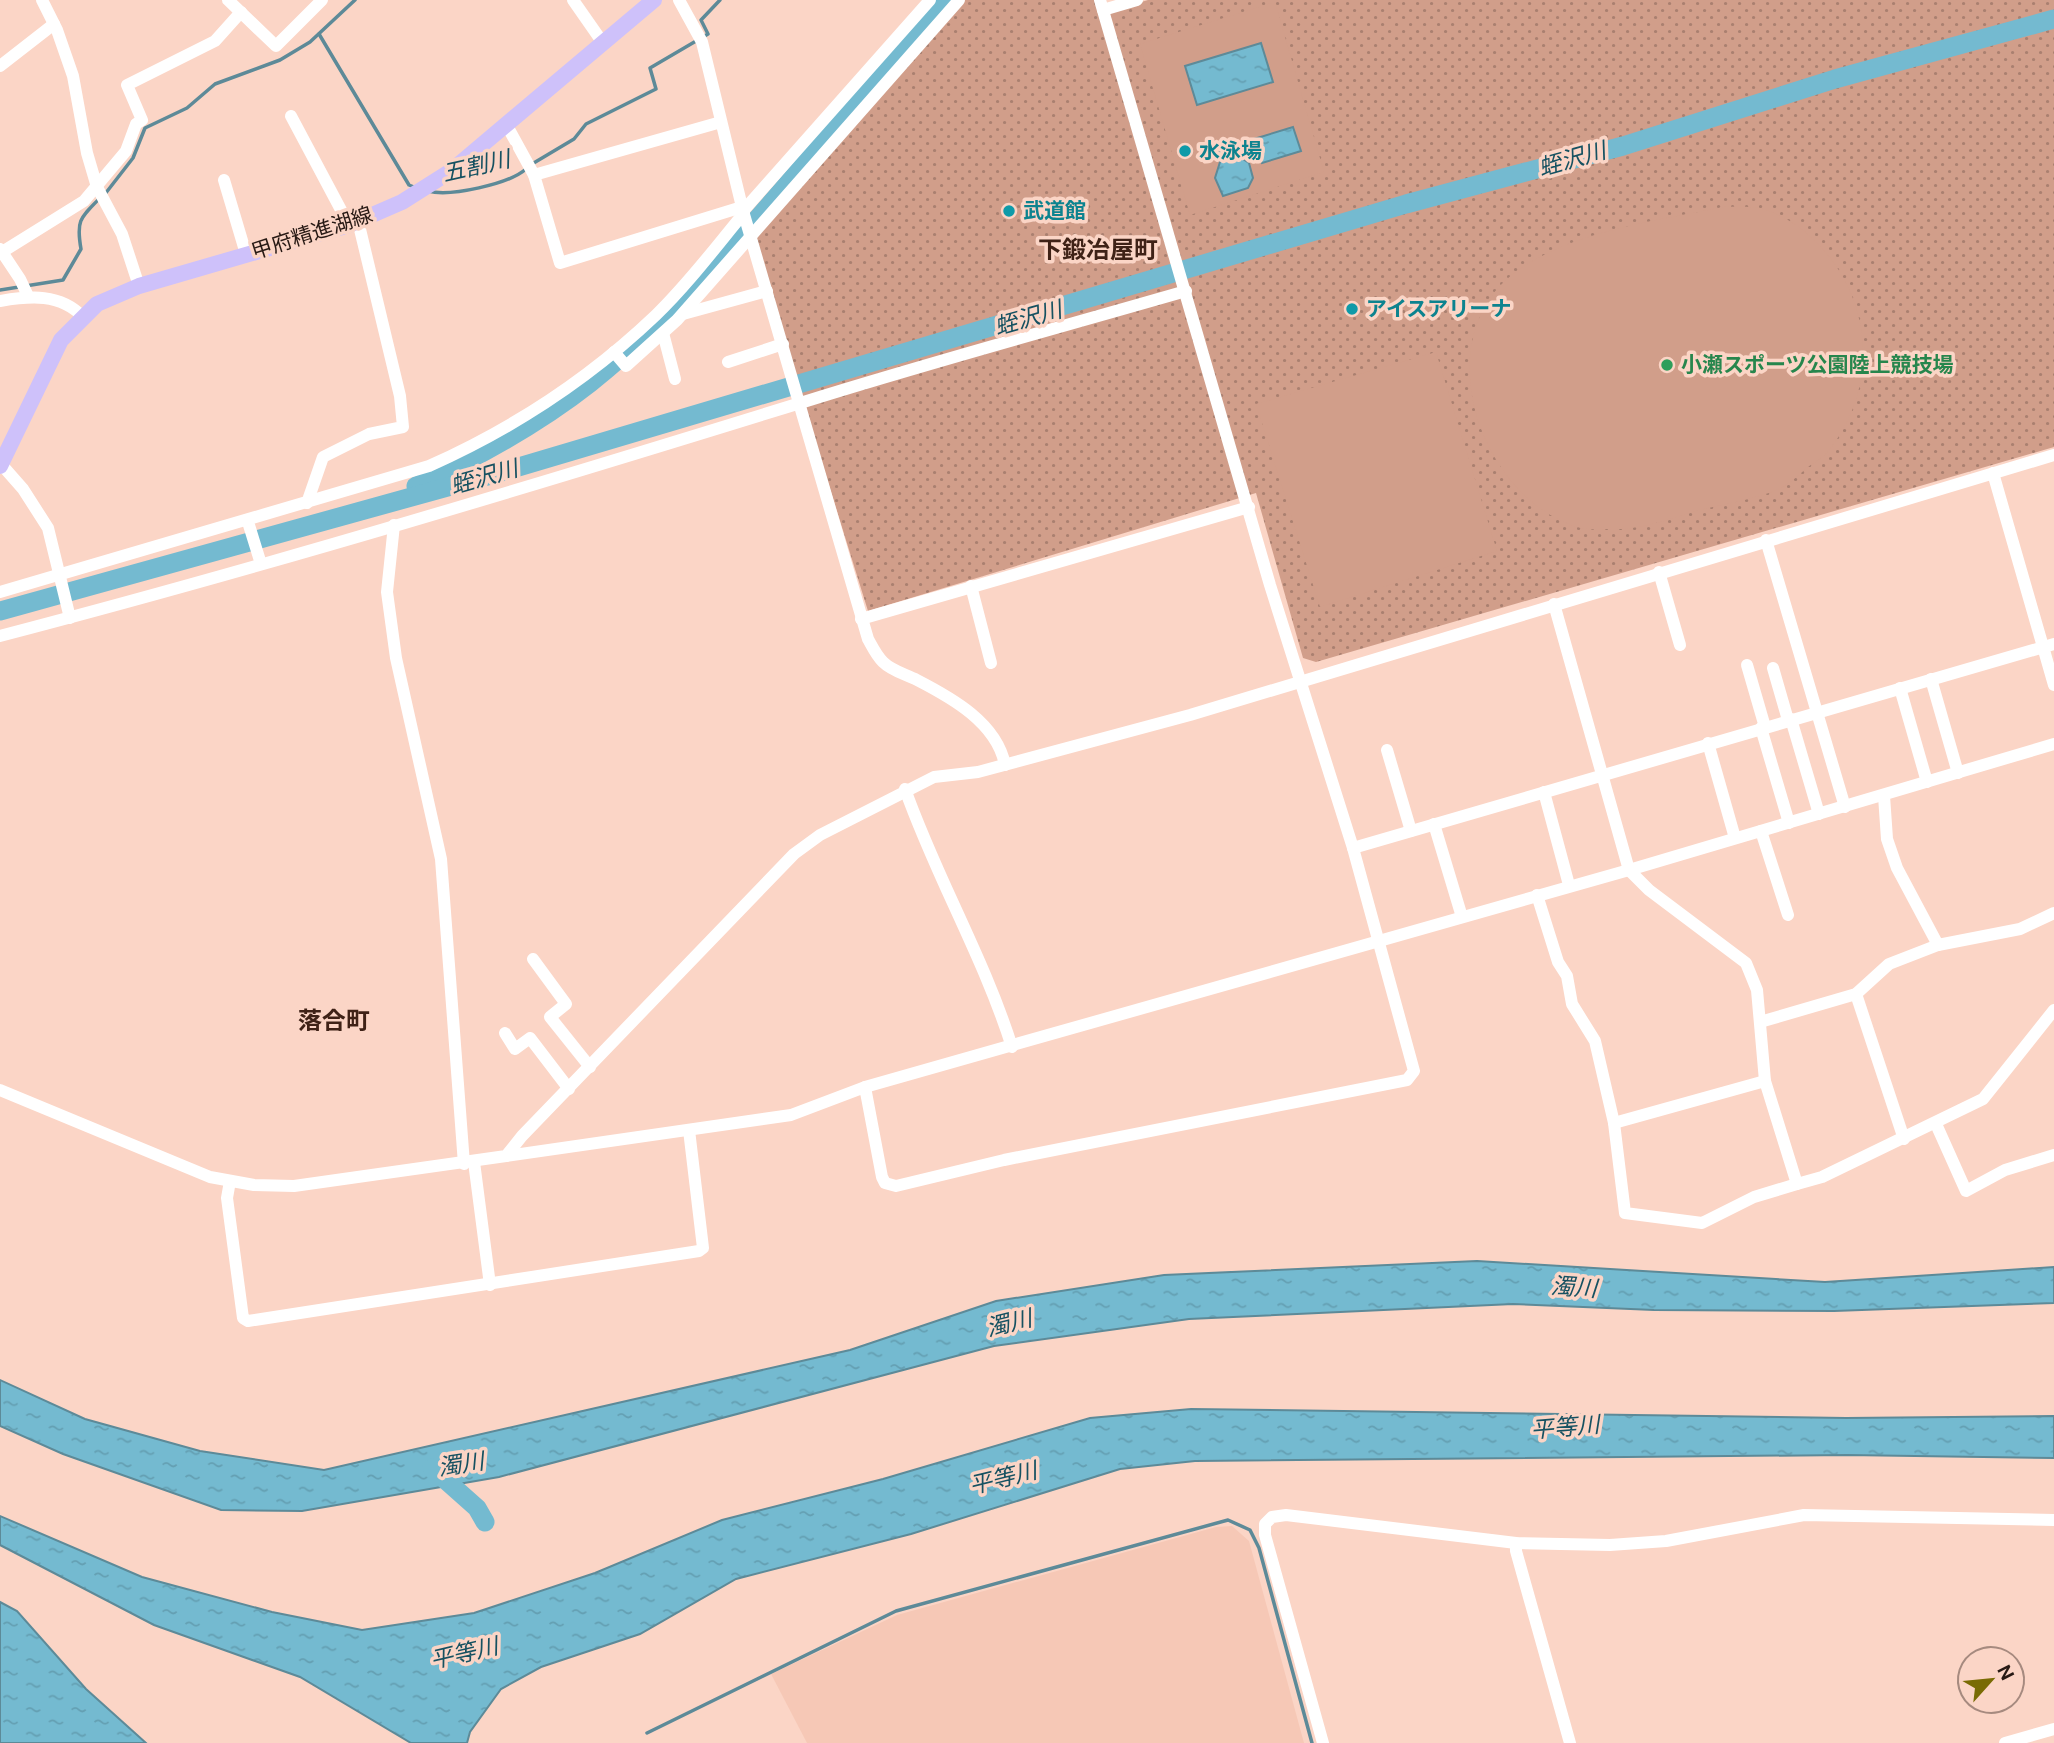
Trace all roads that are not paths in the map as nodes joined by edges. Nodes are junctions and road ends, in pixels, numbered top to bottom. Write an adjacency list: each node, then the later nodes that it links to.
1 (42, 0): 12 (street)
2 (228, 0): 11 (street)
3 (322, 0): 11 (street)
4 (573, 0): 13 (street)
5 (654, 0): 13 (main road, 甲府精進湖線)
6 (679, 0): 18 (street)
7 (930, 0): 14 (street)
8 (959, 0): 15 (street)
9 (1137, 0): 10 (street)
10 (1102, 5): 29 (street)
11 (241, 12): 22 (street)
12 (54, 24): 16 (street); 22 (street)
13 (603, 43): 19 (main road, 甲府精進湖線)
14 (894, 43): 15 (street); 23 (street)
15 (911, 57): 25 (street)
16 (0, 66)
17 (291, 116): 24 (street)
18 (721, 122): 20 (street); 23 (street)
19 (506, 124): 20 (street); 24 (main road, 甲府精進湖線)
20 (533, 174): 23 (street)
21 (224, 180): 27 (street)
22 (97, 187): 26 (street); 28 (street)
23 (743, 211): 25 (street); 37 (street)
24 (354, 223): 27 (main road, 甲府精進湖線); 44 (street)
25 (751, 234): 30 (street); 33 (street)
26 (1, 250): 31 (street)
27 (246, 254): 28 (main road, 甲府精進湖線)
28 (139, 286): 34 (main road, 甲府精進湖線)
29 (1185, 287): 40 (street); 45 (street)
30 (768, 291): 33 (street); 36 (street)
31 (28, 296): 32 (street); 34 (street)
32 (0, 301)
33 (681, 315): 35 (street)
34 (83, 317): 42 (main road, 甲府精進湖線)
35 (663, 333): 37 (street); 39 (street)
36 (783, 344): 38 (street); 40 (street)
37 (614, 353): 44 (street)
38 (728, 362)
39 (675, 379)
40 (799, 399): 47 (street); 56 (street)
41 (2054, 455): 43 (street)
42 (1, 465): 51 (street)
43 (1993, 473): 48 (street); 59 (street)
44 (307, 503): 46 (street)
45 (1249, 507): 52 (street); 64 (street)
46 (249, 524): 49 (street); 51 (street)
47 (394, 525): 49 (street); 113 (street)
48 (1766, 540): 50 (street); 67 (street)
49 (259, 560): 55 (street)
50 (1659, 572): 54 (street); 58 (street)
51 (58, 579): 53 (street); 55 (street)
52 (971, 586): 56 (street); 60 (street)
53 (0, 592)
54 (1554, 604): 64 (street); 75 (street)
55 (70, 615): 57 (street)
56 (861, 619): 73 (street)
57 (0, 636)
58 (1680, 645)
59 (2048, 646): 63 (street); 65 (street)
60 (991, 663)
61 (1746, 665): 69 (street)
62 (1773, 668): 68 (street)
63 (1931, 679): 66 (street); 74 (street)
64 (1300, 681): 73 (street); 87 (street)
65 (2054, 685)
66 (1900, 688): 67 (street); 76 (street)
67 (1816, 712): 68 (street); 80 (street)
68 (1790, 720): 69 (street); 81 (street)
69 (1763, 727): 70 (street); 82 (street)
70 (1708, 743): 75 (street); 86 (street)
71 (2054, 744): 74 (street)
72 (1387, 750): 84 (street)
73 (1005, 765): 77 (street)
74 (1958, 773): 76 (street)
75 (1601, 776): 78 (street); 88 (street)
76 (1927, 782): 79 (street)
77 (905, 789): 101 (street); 102 (street)
78 (1544, 792): 83 (street); 89 (street)
79 (1884, 796): 80 (street); 95 (street)
80 (1845, 807): 81 (street)
81 (1819, 814): 82 (street)
82 (1789, 823): 85 (street)
83 (1434, 824): 84 (street); 93 (street)
84 (1410, 831): 87 (street)
85 (1761, 831): 86 (street); 92 (street)
86 (1735, 838): 88 (street)
87 (1353, 848): 94 (street)
88 (1629, 870): 89 (street); 99 (street)
89 (1569, 885): 90 (street)
90 (1538, 895): 93 (street); 107 (street)
91 (2054, 913): 95 (street)
92 (1788, 915)
93 (1462, 917): 94 (street)
94 (1378, 941): 101 (street); 104 (street)
95 (1938, 945): 97 (street)
96 (533, 959): 102 (street)
97 (1856, 994): 99 (street); 110 (street)
98 (2054, 1010): 108 (street)
99 (1760, 1022): 103 (street)
100 (505, 1033): 105 (street)
101 (1012, 1047): 104 (street)
102 (590, 1067): 105 (street)
103 (1765, 1081): 107 (street); 115 (street)
104 (865, 1087): 109 (street)
105 (569, 1088): 112 (street)
106 (0, 1090): 114 (street)
107 (1614, 1123): 115 (street)
108 (1936, 1124): 110 (street); 111 (street)
109 (689, 1130): 112 (street); 116 (street)
110 (1904, 1139): 115 (street)
111 (2054, 1155)
112 (506, 1156): 113 (street)
113 (469, 1163): 114 (street); 116 (street)
114 (230, 1181): 116 (street)
115 (1797, 1184)
116 (490, 1285)
117 (2054, 1520): 118 (street)
118 (1516, 1543): 120 (street); 121 (street)
119 (2054, 1730): 122 (street)
120 (1323, 1743)
121 (1570, 1743)
122 (2005, 1743)

